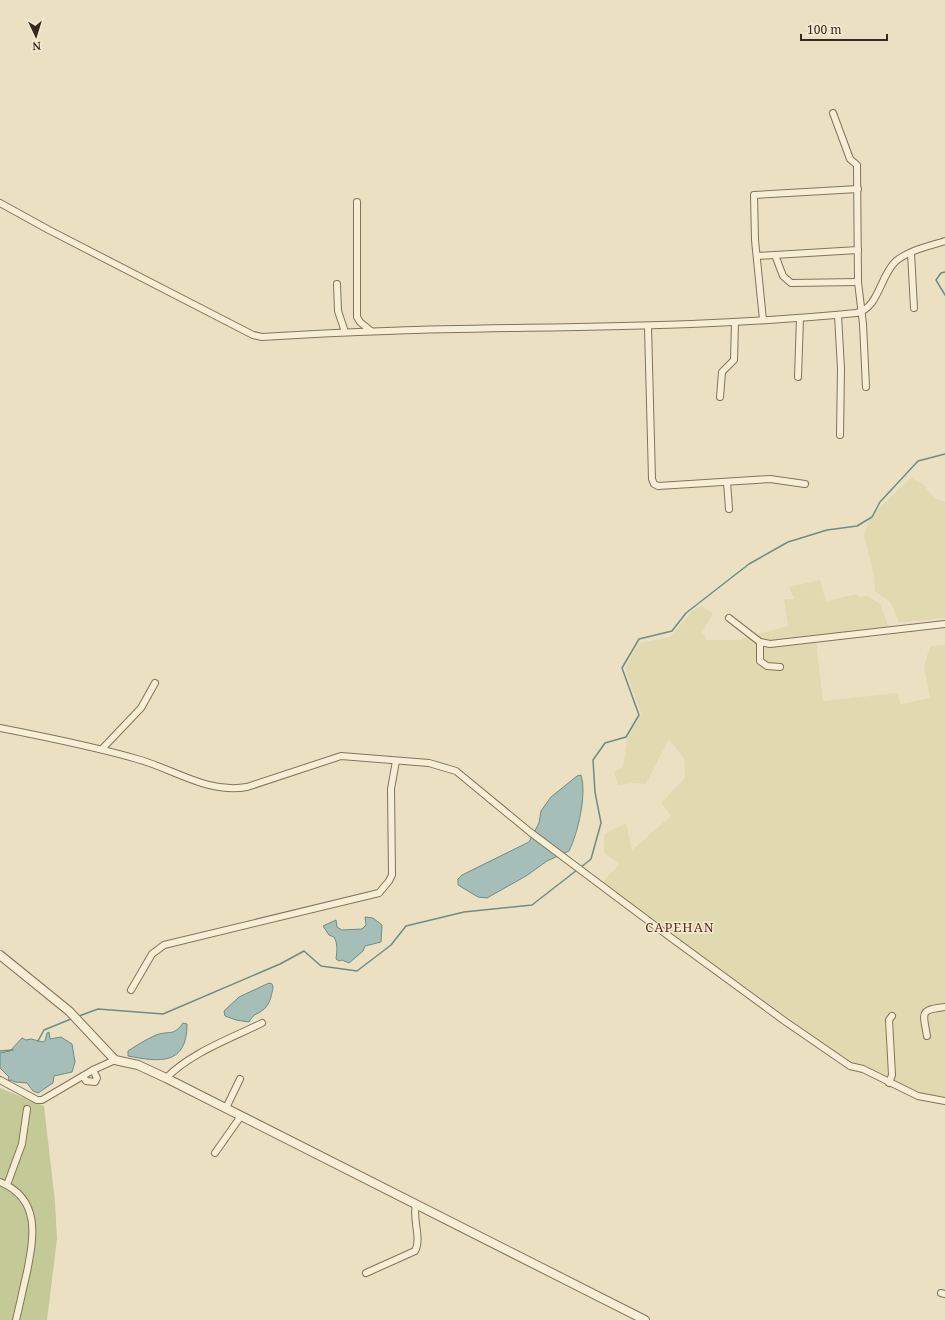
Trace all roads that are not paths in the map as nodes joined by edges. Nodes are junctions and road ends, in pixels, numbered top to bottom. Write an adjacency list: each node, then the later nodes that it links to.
1 (833, 113): 2 (street)
2 (858, 189): 6 (street); 9 (street)
3 (357, 202): 16 (street)
4 (0, 203): 21 (street)
5 (945, 241): 7 (street)
6 (858, 250): 8 (street); 10 (street)
7 (912, 253): 12 (street); 13 (street)
8 (775, 255): 9 (street); 10 (street)
9 (757, 256): 17 (street)
10 (858, 282): 13 (street)
11 (337, 284): 21 (street)
12 (914, 308)
13 (861, 312): 14 (street); 24 (street)
14 (838, 315): 15 (street); 26 (street)
15 (800, 318): 17 (street); 23 (street)
16 (358, 320): 20 (street); 22 (street)
17 (763, 320): 18 (street)
18 (734, 322): 19 (street); 25 (street)
19 (648, 327): 20 (street); 27 (street)
20 (371, 331): 22 (street)
21 (345, 332): 22 (street)
22 (354, 332)
23 (798, 377)
24 (866, 387)
25 (720, 397)
26 (840, 435)
27 (727, 482): 28 (street); 29 (street)
28 (805, 484)
29 (729, 509)
30 (729, 618): 32 (street)
31 (945, 624): 32 (street)
32 (760, 642): 33 (street)
33 (780, 667)
34 (155, 683): 36 (street)
35 (0, 728): 36 (street)
36 (102, 749): 37 (street)
37 (396, 760): 39 (street); 50 (street)
38 (0, 955): 44 (street)
39 (131, 990)
40 (945, 1007): 43 (street)
41 (892, 1016): 50 (street)
42 (262, 1023): 47 (street)
43 (927, 1036)
44 (114, 1058): 45 (street); 47 (street)
45 (93, 1070): 46 (street); 46 (street)
46 (83, 1076): 49 (street)
47 (166, 1078): 52 (street)
48 (240, 1079): 52 (street)
49 (0, 1080)
50 (889, 1083): 51 (street)
51 (945, 1101)
52 (226, 1108): 54 (street)
53 (27, 1109): 57 (street)
54 (241, 1116): 55 (street); 58 (street)
55 (215, 1153)
56 (0, 1182): 57 (street)
57 (7, 1185): 60 (street)
58 (416, 1204): 59 (street); 61 (street)
59 (366, 1273)
60 (16, 1320)
61 (645, 1320)

